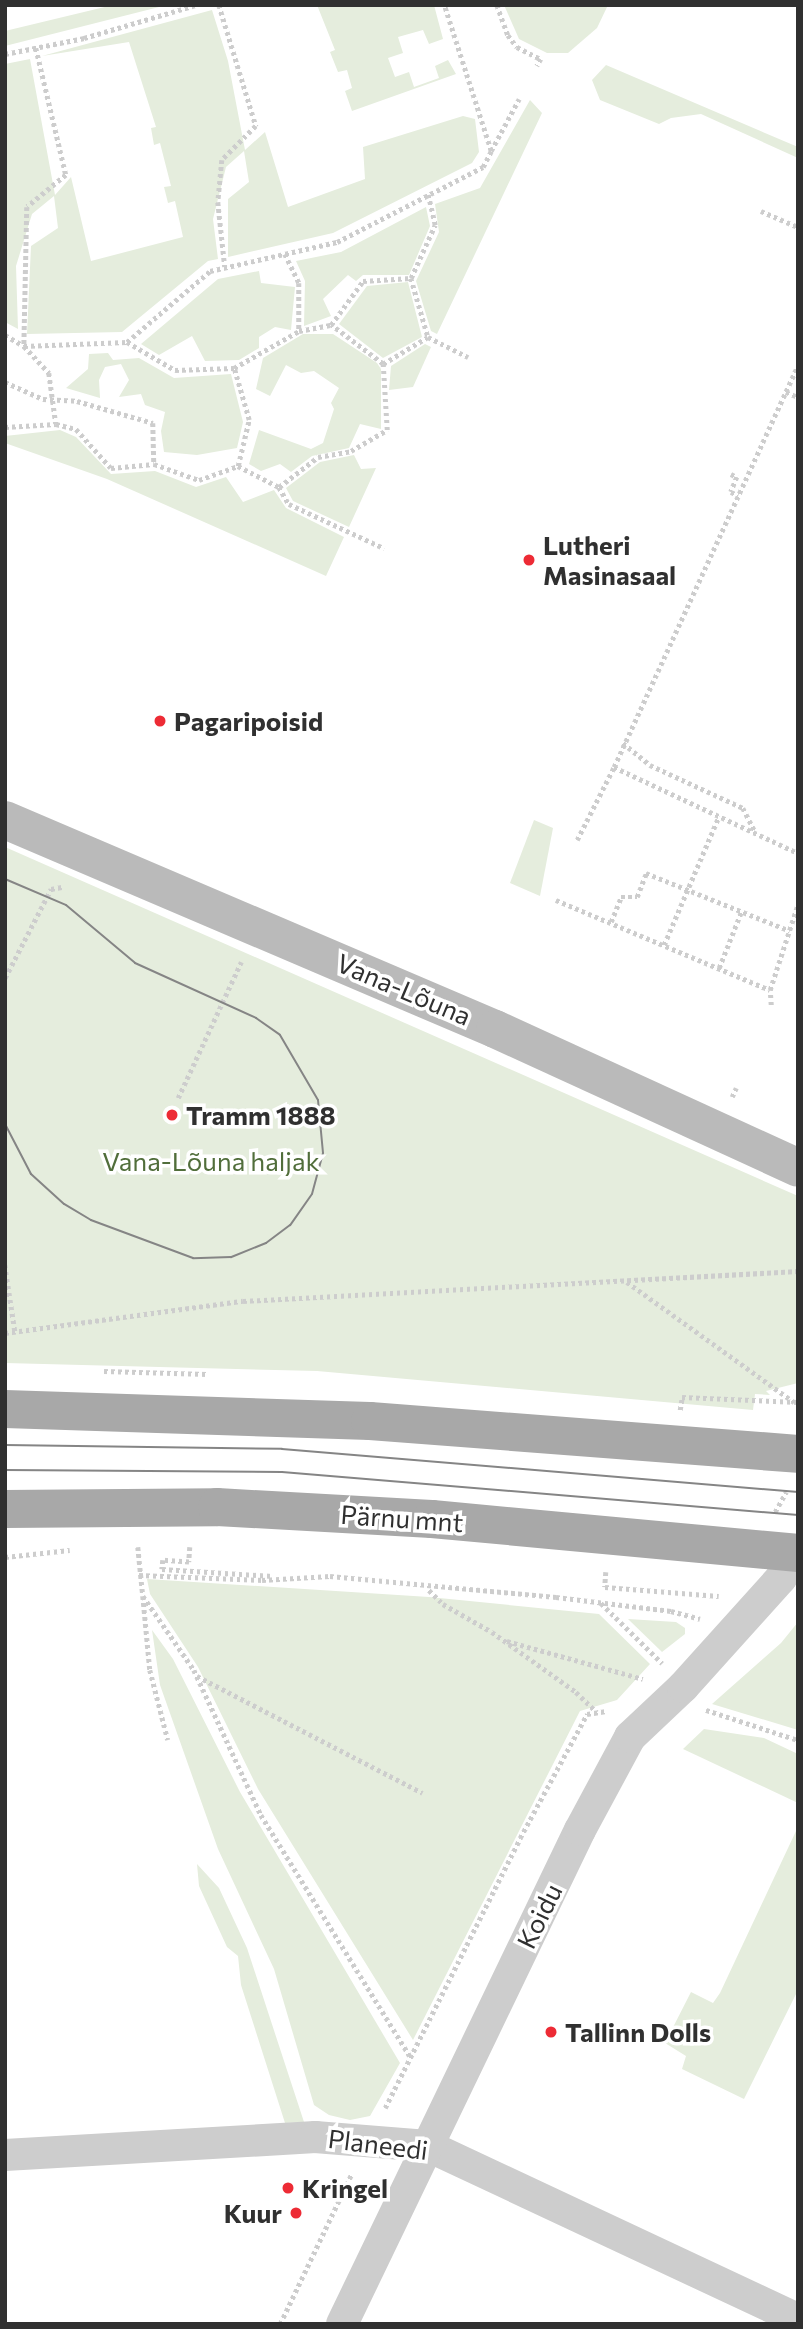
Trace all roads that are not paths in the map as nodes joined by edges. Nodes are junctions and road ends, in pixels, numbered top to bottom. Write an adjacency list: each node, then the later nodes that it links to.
1 (5, 820): 2 (street, Vana-Lõuna)
2 (798, 1168)
3 (5, 1409): 4 (main road)
4 (798, 1454)
5 (5, 1509): 6 (main road, Pärnu mnt)
6 (798, 1551): 7 (street, Koidu)
7 (428, 2146): 8 (street, Planeedi); 9 (street, Planeedi); 10 (street, Koidu)
8 (5, 2155)
9 (798, 2319)
10 (342, 2324)

